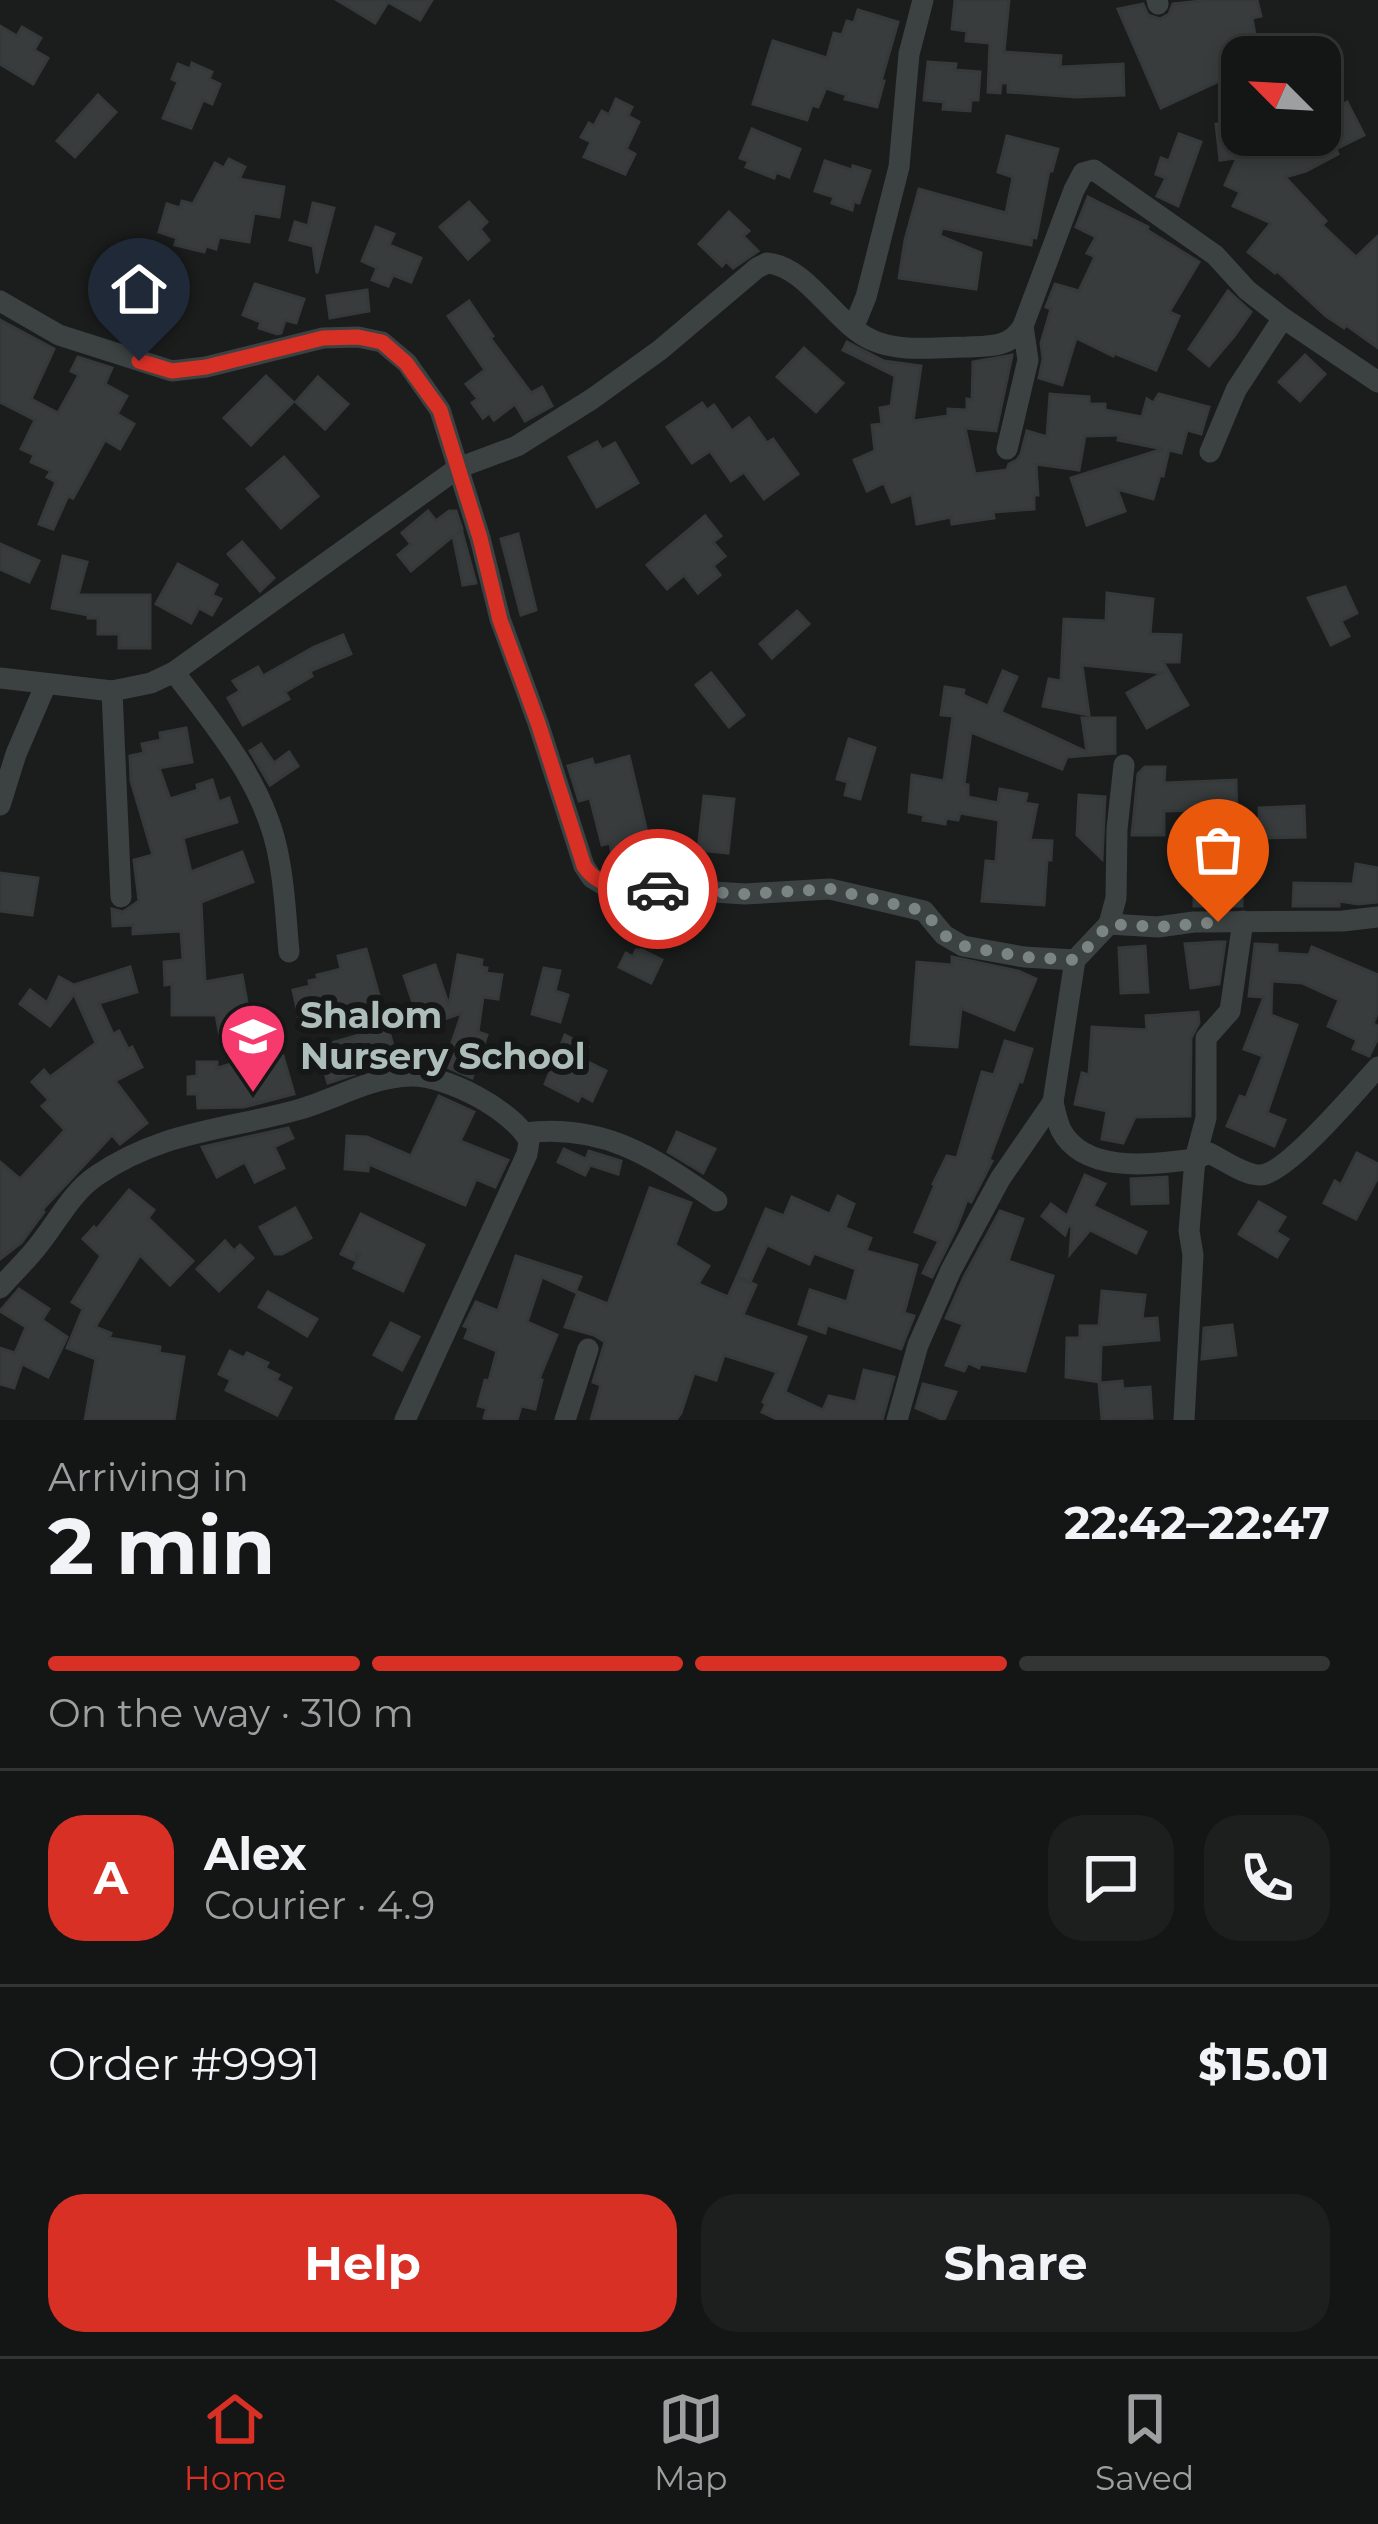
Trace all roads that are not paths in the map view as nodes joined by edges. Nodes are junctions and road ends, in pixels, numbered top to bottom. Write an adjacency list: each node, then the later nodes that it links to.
1 (923, 0): 4 (street)
2 (0, 301): 9 (street)
3 (1283, 318): 5 (street); 6 (street); 8 (street)
4 (854, 326): 5 (street); 9 (street)
5 (1023, 326): 7 (street)
6 (1378, 382)
7 (1007, 449)
8 (1210, 452)
9 (458, 468): 10 (street); 21 (street)
10 (174, 672): 13 (street); 20 (street)
11 (0, 678): 12 (street)
12 (46, 684): 13 (street); 15 (street)
13 (112, 692): 16 (street)
14 (1124, 765): 19 (street)
15 (0, 805)
16 (121, 897)
17 (1378, 917): 18 (street)
18 (1243, 921): 19 (street); 25 (street)
19 (1109, 924): 21 (street)
20 (289, 952)
21 (1076, 960): 23 (street)
22 (1378, 1067): 25 (street)
23 (1053, 1102): 25 (street); 31 (street)
24 (524, 1133): 26 (street); 27 (street); 29 (street)
25 (1195, 1159): 32 (street)
26 (717, 1201)
27 (0, 1288)
28 (588, 1349): 30 (street)
29 (405, 1420)
30 (566, 1420)
31 (897, 1420)
32 (1184, 1420)

